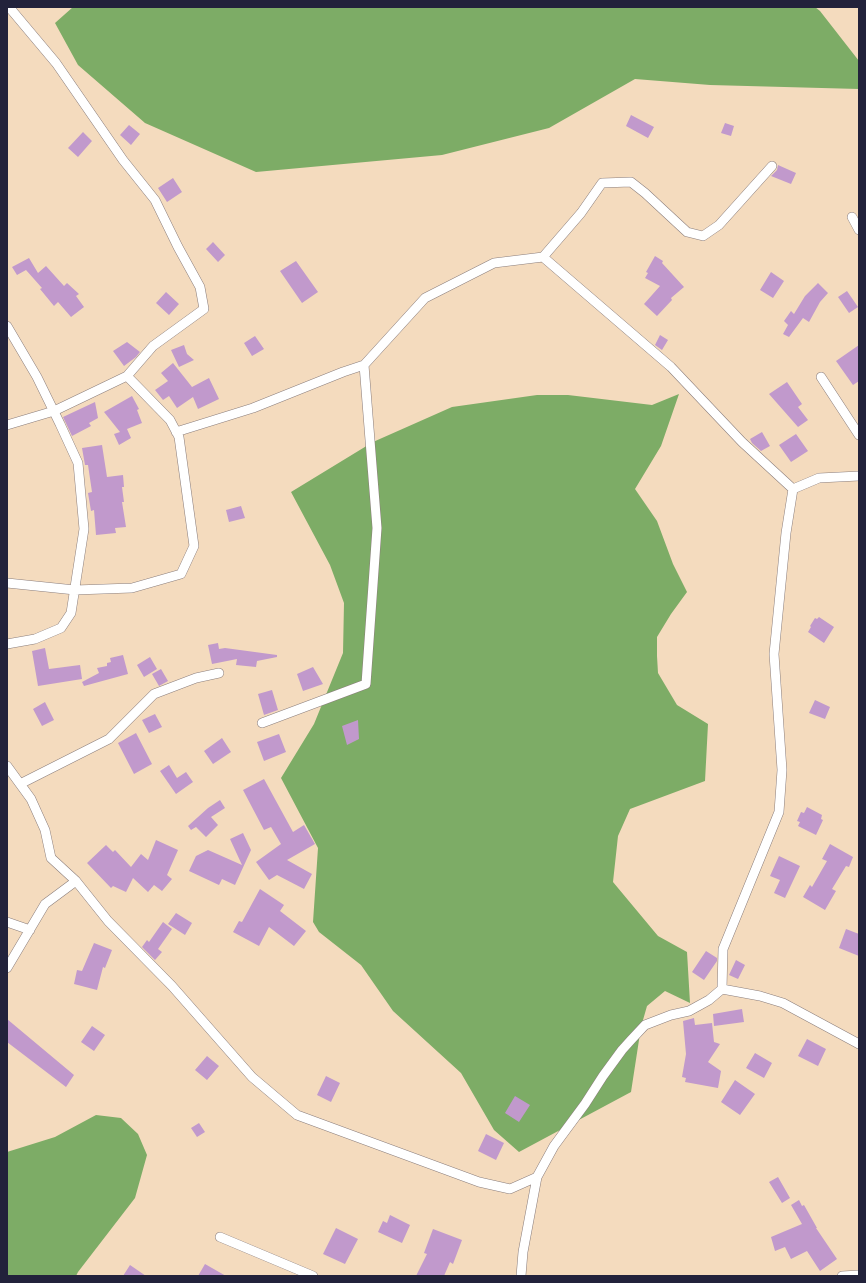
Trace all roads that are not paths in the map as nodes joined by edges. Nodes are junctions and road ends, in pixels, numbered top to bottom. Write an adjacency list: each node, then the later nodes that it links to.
1 (9, 7): 8 (street)
2 (772, 166): 5 (street)
3 (852, 217): 4 (street)
4 (859, 230)
5 (543, 257): 7 (street); 15 (street)
6 (7, 326): 10 (street)
7 (364, 365): 12 (street); 20 (street)
8 (127, 376): 10 (street); 12 (street)
9 (821, 377): 13 (street)
10 (54, 411): 11 (street); 17 (street)
11 (7, 425)
12 (176, 432): 17 (street)
13 (859, 435)
14 (859, 476): 15 (street)
15 (793, 489): 27 (street)
16 (7, 583): 17 (street)
17 (75, 590): 18 (street)
18 (7, 644)
19 (219, 673): 22 (street)
20 (262, 723)
21 (7, 766): 22 (street)
22 (20, 784): 23 (street)
23 (76, 881): 25 (street); 29 (street)
24 (7, 922): 25 (street)
25 (30, 930): 26 (street)
26 (7, 968)
27 (722, 989): 28 (street); 29 (street)
28 (859, 1044)
29 (537, 1177): 33 (street)
30 (220, 1237): 32 (street)
31 (859, 1275): 34 (street)
32 (313, 1276)
33 (521, 1276)
34 (842, 1276)

